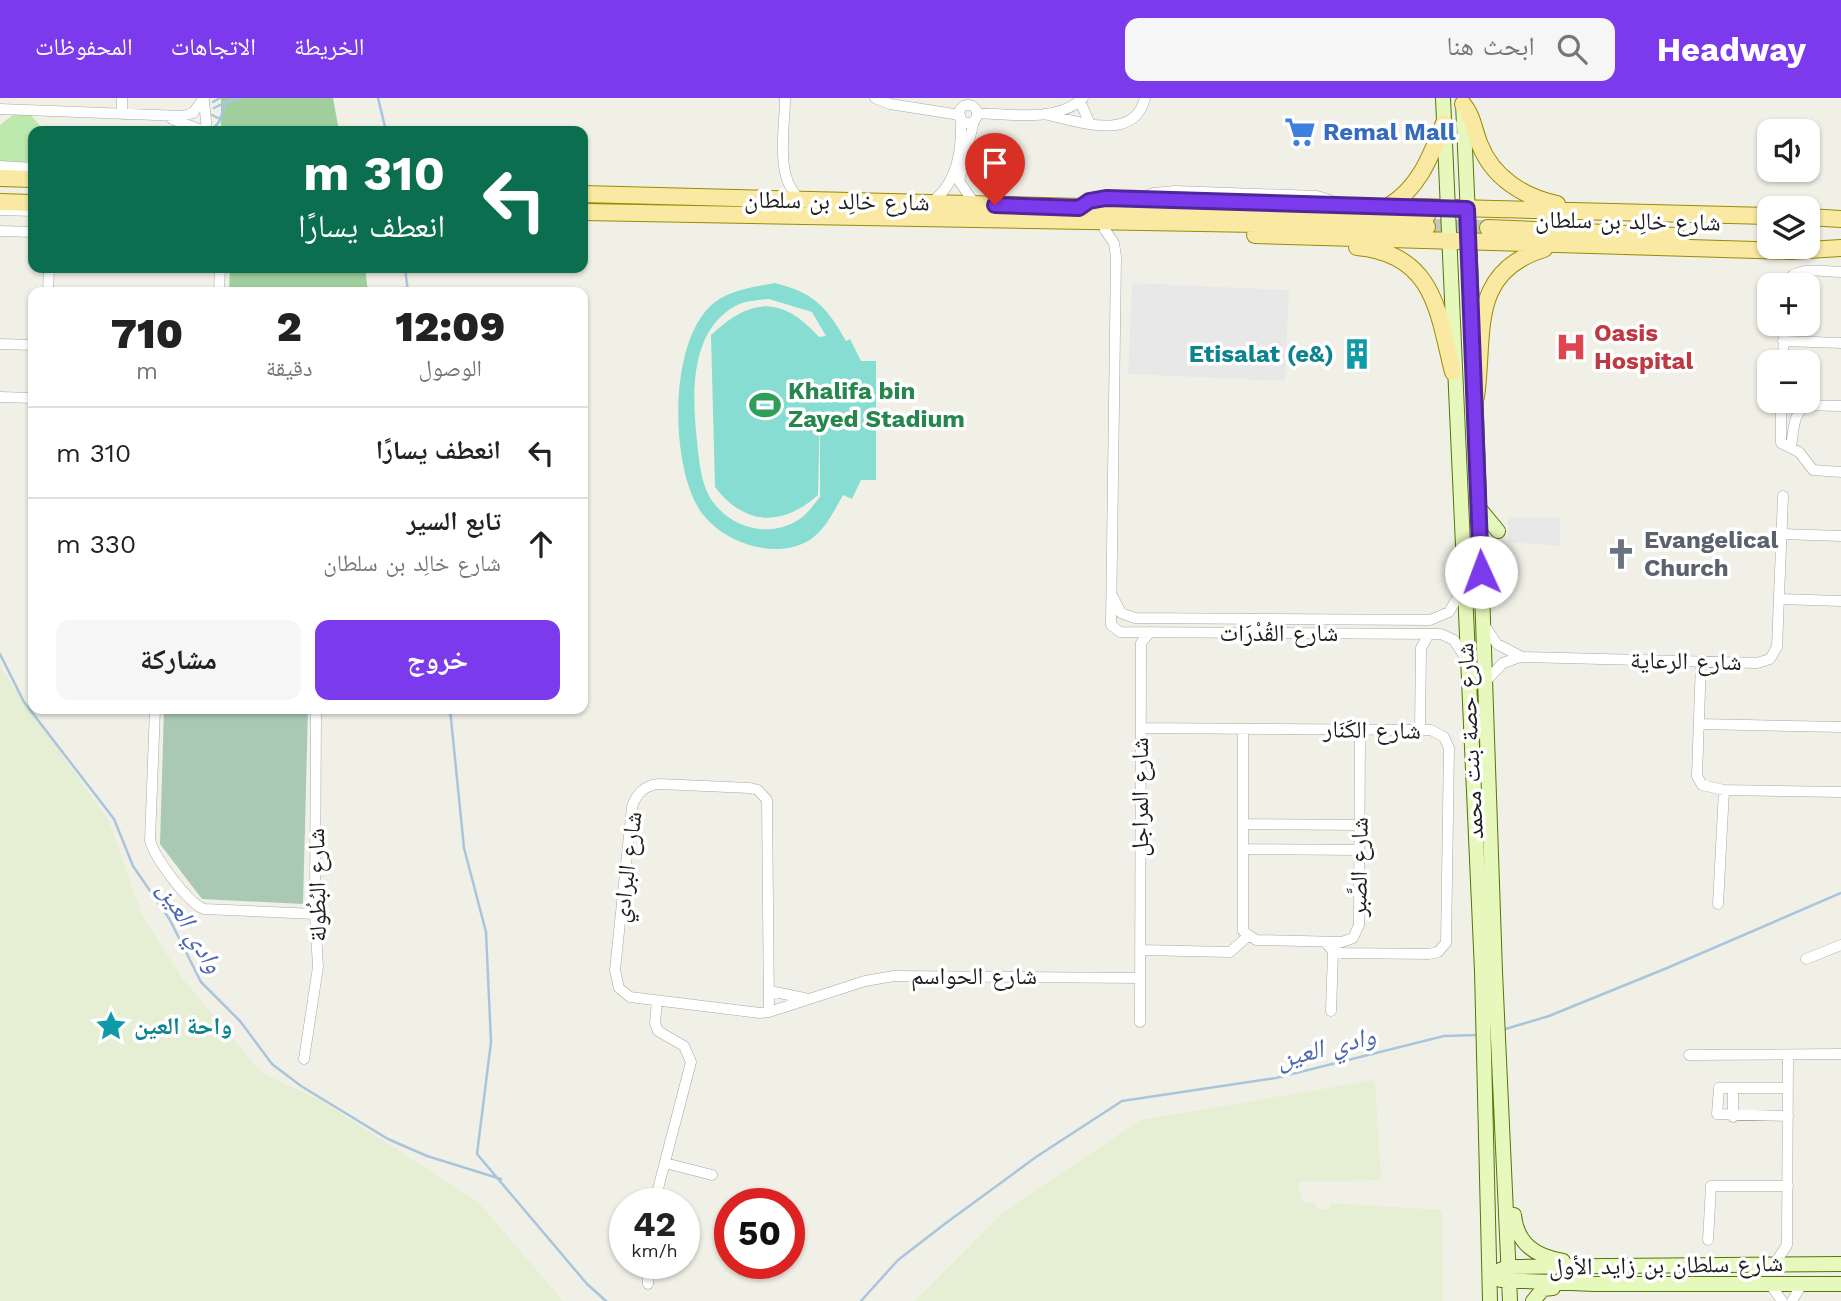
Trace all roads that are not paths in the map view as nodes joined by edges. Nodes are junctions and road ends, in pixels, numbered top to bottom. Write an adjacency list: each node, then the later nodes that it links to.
1 (122, 98): 12 (street)
2 (204, 98): 11 (street); 14 (street)
3 (785, 98): 25 (street)
4 (875, 98): 15 (street)
5 (1145, 98): 19 (street)
6 (1443, 98): 18 (main road, شارع حصة بنت محمد)
7 (1081, 100): 13 (street); 19 (street)
8 (1463, 101): 38 (main road, شارع حصة بنت محمد); 42 (main road)
9 (969, 102): 15 (street); 16 (street)
10 (0, 109): 12 (street)
11 (204, 111): 17 (street); 21 (street)
12 (122, 114): 14 (street)
13 (1044, 114): 16 (street); 19 (street)
14 (151, 115): 17 (street)
15 (960, 117): 16 (street); 22 (street)
16 (976, 117): 22 (street)
17 (183, 122): 20 (street)
18 (1444, 123): 35 (main road); 37 (main road, شارع حصة بنت محمد)
19 (1090, 124)
20 (193, 126)
21 (206, 126)
22 (963, 156): 33 (street); 34 (street)
23 (0, 166): 24 (street)
24 (28, 168)
25 (785, 176): 29 (street); 30 (street)
26 (0, 178): 27 (main road)
27 (28, 179)
28 (588, 194): 29 (main road, شارع خالِد بن سلطان)
29 (770, 199): 30 (main road, شارع خالِد بن سلطان)
30 (801, 200): 33 (main road, شارع خالِد بن سلطان)
31 (0, 202): 32 (main road)
32 (28, 202)
33 (929, 203): 34 (main road, شارع خالِد بن سلطان)
34 (975, 204): 36 (main road, شارع خالِد بن سلطان)
35 (1389, 206): 36 (main road); 37 (main road)
36 (1079, 208): 45 (main road, شارع خالِد بن سلطان)
37 (1447, 208): 38 (main road); 56 (main road, شارع حصة بنت محمد)
38 (1467, 209): 42 (main road); 57 (main road, شارع حصة بنت محمد)
39 (0, 210): 40 (street)
40 (28, 211)
41 (588, 212): 45 (main road, شارع خالِد بن سلطان)
42 (1594, 212): 43 (main road)
43 (1757, 216)
44 (1820, 218): 46 (main road)
45 (1026, 220): 49 (main road)
46 (1841, 221): 47 (main road)
47 (1820, 223)
48 (1757, 224): 53 (main road, شارع خالِد بن سلطان)
49 (1105, 230): 52 (main road); 82 (street)
50 (0, 231): 51 (street)
51 (28, 232)
52 (1251, 234): 56 (main road); 68 (main road)
53 (1757, 238)
54 (1820, 240): 55 (main road)
55 (1841, 241)
56 (1448, 243): 57 (main road); 68 (main road, شارع حصة بنت محمد)
57 (1469, 243): 58 (main road); 70 (main road, شارع حصة بنت محمد)
58 (1563, 245): 59 (main road); 70 (main road)
59 (1841, 248)
60 (1841, 272): 61 (street)
61 (1796, 273)
62 (1783, 336): 63 (street)
63 (1783, 341): 64 (street); 67 (street)
64 (1841, 343)
65 (0, 344): 66 (street)
66 (28, 345)
67 (1783, 350)
68 (1453, 372): 81 (main road, شارع حصة بنت محمد)
69 (0, 397): 71 (street)
70 (1476, 397): 77 (main road, شارع حصة بنت محمد)
71 (28, 398)
72 (1841, 406): 74 (street)
73 (1780, 413): 74 (street)
74 (1791, 448): 75 (street)
75 (1841, 472)
76 (1783, 496): 79 (street, شارع الرعاية)
77 (1479, 508): 78 (main road); 88 (main road, شارع حصة بنت محمد)
78 (1498, 531)
79 (1782, 534): 80 (street); 83 (street, شارع الرعاية)
80 (1841, 536)
81 (1463, 587): 86 (street, شارع القُدْرَات); 97 (main road, شارع حصة بنت محمد)
82 (1113, 597): 85 (street); 87 (street)
83 (1779, 599): 84 (street); 98 (street, شارع الرعاية)
84 (1841, 601)
85 (1128, 616): 86 (street, شارع القُدْرَات); 87 (street); 89 (street)
86 (1382, 620): 91 (street)
87 (1111, 622): 89 (street, شارع القُدْرَات)
88 (1483, 622): 96 (street); 99 (main road, شارع حصة بنت محمد)
89 (1131, 632): 90 (street, شارع القُدْرَات); 94 (street)
90 (1150, 632): 91 (street, شارع القُدْرَات); 94 (street)
91 (1382, 634): 92 (street, شارع القُدْرَات)
92 (1410, 634): 93 (street, شارع القُدْرَات); 95 (street)
93 (1429, 634): 95 (street); 97 (street, شارع القُدْرَات)
94 (1141, 643): 104 (street, شارع المراجل)
95 (1421, 648): 107 (street)
96 (1520, 657): 98 (street, شارع الرعاية); 99 (street)
97 (1466, 659): 122 (main road, شارع حصة بنت محمد)
98 (1702, 661): 102 (street)
99 (1485, 683): 122 (main road, شارع حصة بنت محمد)
100 (155, 714): 115 (street)
101 (316, 714): 115 (street, شارع البُطُولة)
102 (1700, 723): 103 (street); 108 (street)
103 (1841, 727)
104 (1141, 728): 105 (street, شارع الكَنَار); 119 (street, شارع المراجل)
105 (1243, 729): 106 (street, شارع الكَنَار); 110 (street)
106 (1360, 730): 107 (street, شارع الكَنَار); 111 (street, شارع الصَّبر)
107 (1420, 730): 120 (street, شارع الكَنَار)
108 (1724, 790): 109 (street); 114 (street)
109 (1841, 792)
110 (1243, 824): 111 (street); 112 (street)
111 (1359, 825): 113 (street, شارع الصَّبر)
112 (1242, 849): 113 (street); 116 (street)
113 (1359, 850): 117 (street, شارع الصَّبر)
114 (1718, 904)
115 (315, 914): 133 (street, شارع البُطُولة)
116 (1247, 936): 117 (street, شارع الصَّبر); 119 (street)
117 (1325, 942): 120 (street)
118 (1841, 945): 121 (street)
119 (1140, 950): 123 (street, شارع المراجل)
120 (1333, 951): 127 (street)
121 (1806, 959)
122 (1488, 972): 139 (main road, شارع حصة بنت محمد); 150 (main road, شارع حصة بنت محمد)
123 (1140, 978): 125 (street, شارع الحواسم); 129 (street, شارع المراجل)
124 (770, 991): 125 (street); 126 (street, شارع البرادي); 128 (street, شارع البرادي)
125 (812, 999): 128 (street, شارع البرادي)
126 (657, 1002): 128 (street, شارع البرادي); 138 (street)
127 (1331, 1010)
128 (769, 1012)
129 (1140, 1022)
130 (1841, 1054): 132 (street)
131 (1689, 1055): 132 (street)
132 (1788, 1055): 135 (street)
133 (304, 1059)
134 (1733, 1088): 135 (street); 136 (street); 136 (street)
135 (1788, 1088): 137 (street)
136 (1733, 1116): 137 (street)
137 (1788, 1116): 141 (street)
138 (665, 1163): 140 (street); 142 (street)
139 (1504, 1172): 147 (main road); 149 (main road, شارع حصة بنت محمد)
140 (712, 1175)
141 (1788, 1186): 143 (street); 144 (street)
142 (658, 1188)
143 (1708, 1240)
144 (1787, 1245): 145 (street); 146 (street)
145 (1775, 1263): 146 (main road, شارع سلطان بن زايد الأول); 147 (main road, شارع سلطان بن زايد الأول)
146 (1802, 1263): 148 (main road, شارع سلطان بن زايد الأول)
147 (1613, 1264): 149 (main road, شارع سلطان بن زايد الأول)
148 (1841, 1264)
149 (1508, 1267): 150 (main road); 152 (main road, شارع حصة بنت محمد)
150 (1490, 1278): 152 (main road, شارع سلطان بن زايد الأول); 158 (main road, شارع حصة بنت محمد)
151 (648, 1279): 153 (street)
152 (1509, 1282): 154 (main road, شارع سلطان بن زايد الأول); 159 (main road, شارع حصة بنت محمد)
153 (648, 1284)
154 (1595, 1284): 155 (main road, شارع سلطان بن زايد الأول); 160 (main road)
155 (1770, 1284): 156 (main road, شارع سلطان بن زايد الأول); 161 (street)
156 (1802, 1284): 157 (main road, شارع سلطان بن زايد الأول); 162 (street)
157 (1841, 1284)
158 (1490, 1301)
159 (1510, 1301)
160 (1533, 1301)
161 (1782, 1301)
162 (1792, 1301)

